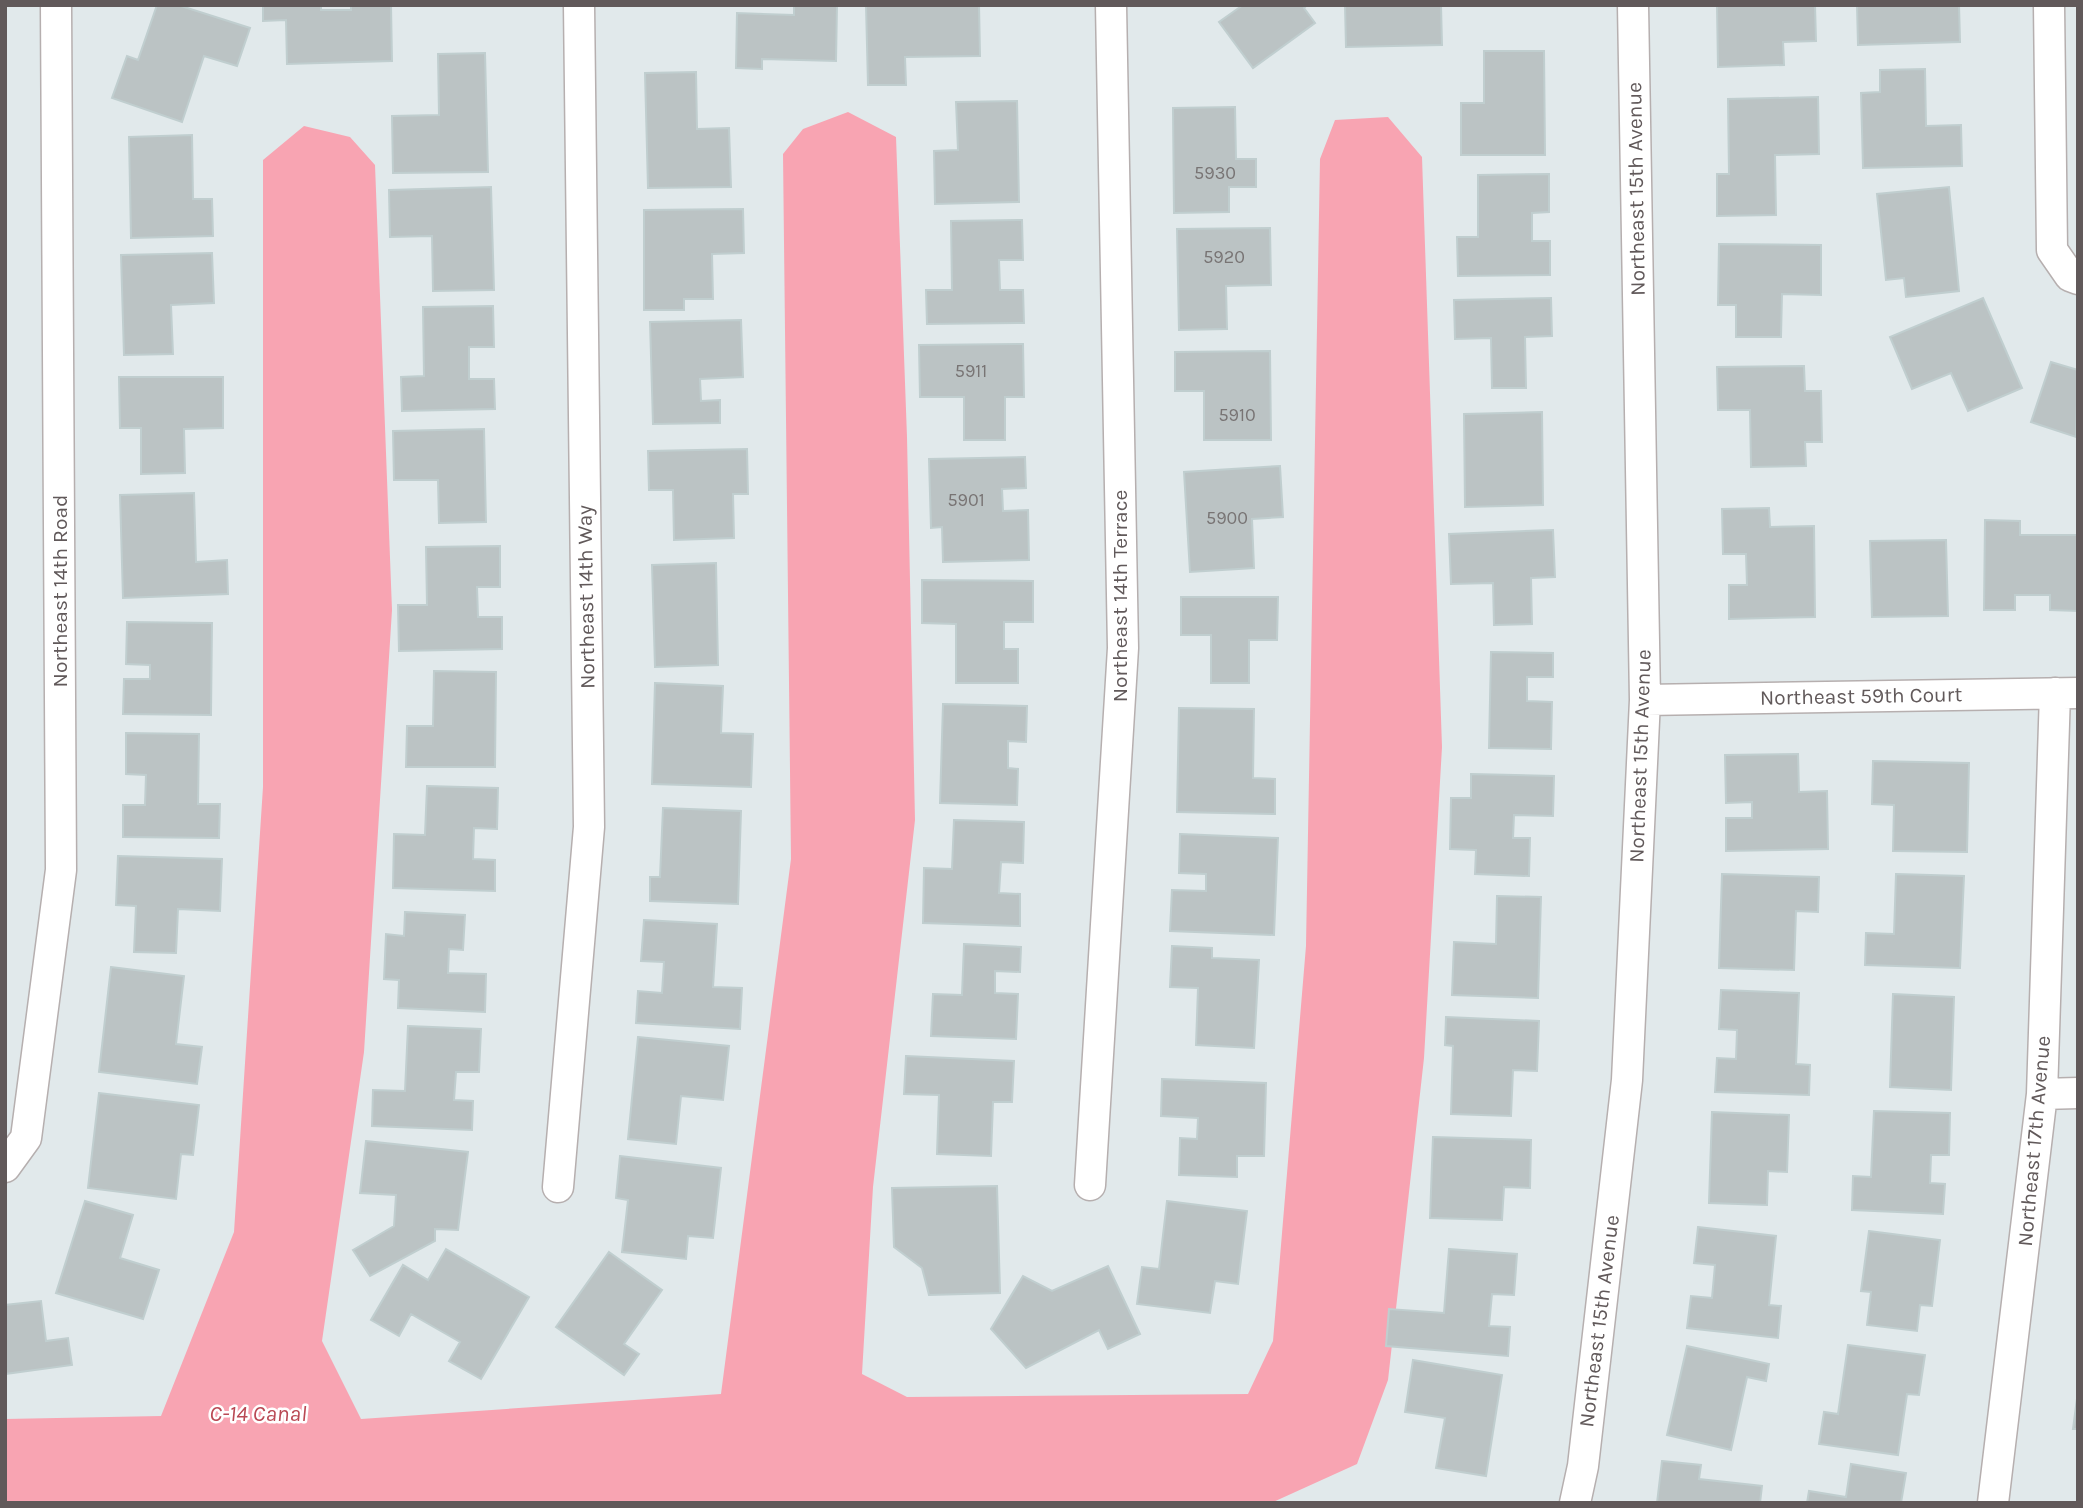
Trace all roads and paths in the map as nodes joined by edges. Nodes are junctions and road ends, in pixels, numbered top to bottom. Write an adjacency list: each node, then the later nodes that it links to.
1 (56, 5): 11 (street, Northeast 14th Road)
2 (579, 5): 13 (street, Northeast 14th Way)
3 (1111, 5): 12 (street, Northeast 14th Terrace)
4 (1633, 5): 8 (street, Northeast 15th Avenue)
5 (2049, 5): 6 (street)
6 (2074, 277)
7 (2067, 693): 8 (street, Northeast 59th Court); 10 (street, Northeast 17th Avenue)
8 (1645, 700): 14 (street, Northeast 15th Avenue)
9 (2078, 1093): 10 (street)
10 (2042, 1094): 15 (street, Northeast 17th Avenue)
11 (5, 1167)
12 (1090, 1185)
13 (558, 1187)
14 (1575, 1503)
15 (1993, 1503)

